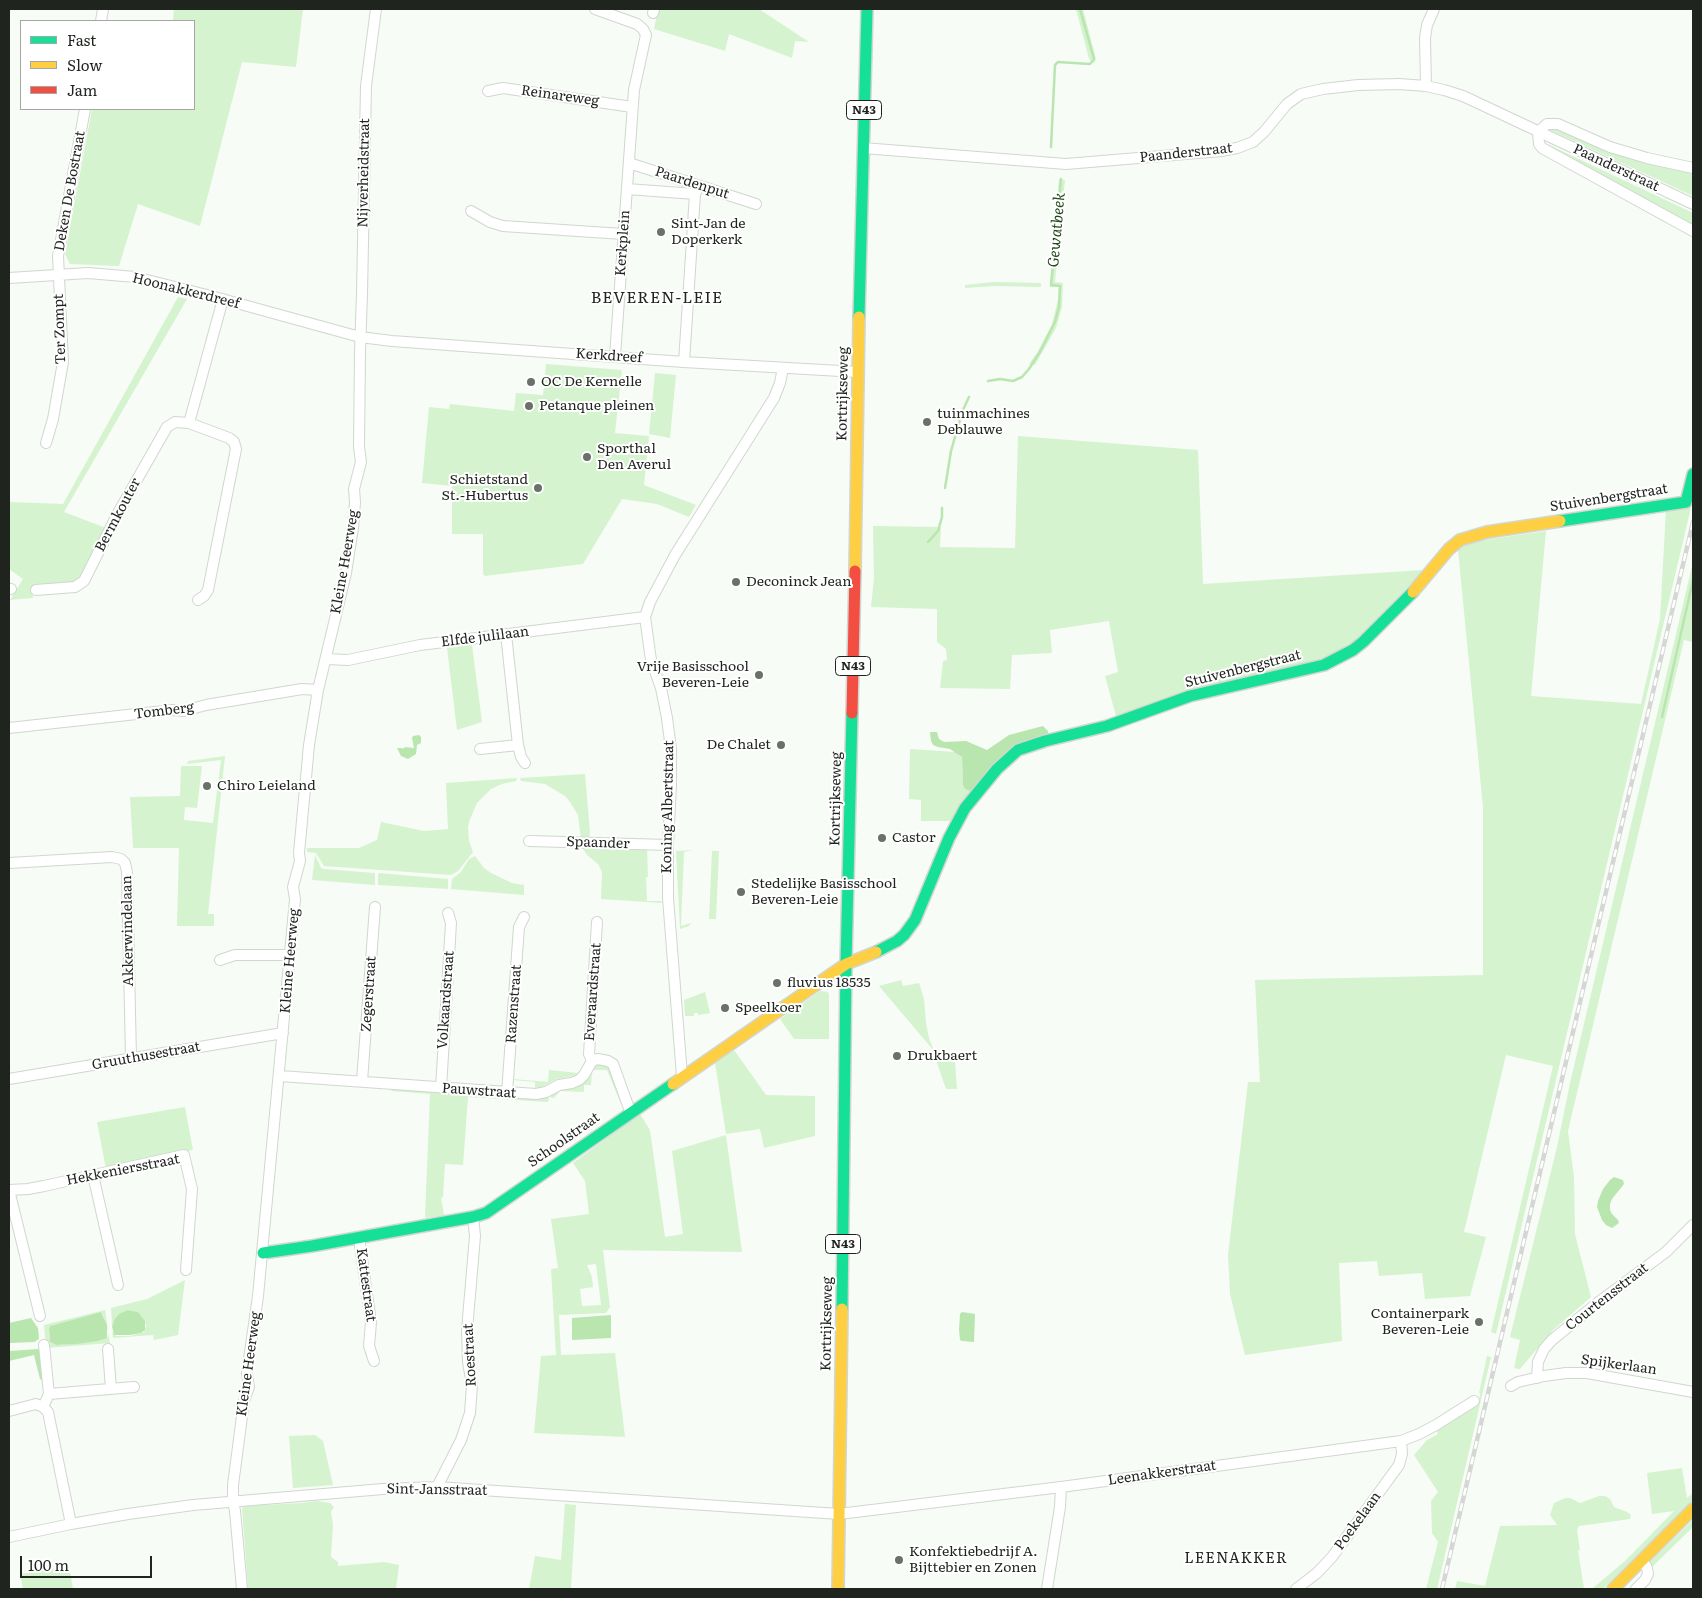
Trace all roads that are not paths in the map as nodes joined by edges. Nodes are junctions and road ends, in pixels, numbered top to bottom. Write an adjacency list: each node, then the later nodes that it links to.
1 (376, 9): 23 (street, Nijverheidstraat)
2 (596, 9): 7 (street, Kerkplein)
3 (867, 9): 10 (street, Kortrijkseweg / N43)
4 (1434, 9): 5 (street)
5 (1426, 86): 9 (street, Paanderstraat); 10 (street, Paanderstraat)
6 (488, 91): 7 (street, Reinareweg)
7 (632, 107): 11 (street, Kerkplein)
8 (85, 110): 20 (street, Deken De Bostraat)
9 (1538, 132): 12 (street, Paanderstraat); 16 (street, Paanderstraat); 18 (street)
10 (863, 148): 27 (street, Kortrijkseweg / N43)
11 (629, 163): 13 (street, Kerkplein); 14 (street, Paardenput)
12 (1693, 168)
13 (627, 189): 14 (street, Kerkplein); 19 (street, Kerkplein)
14 (697, 190): 15 (street, Paardenput); 25 (street)
15 (756, 204)
16 (1693, 204)
17 (472, 211): 19 (street)
18 (1693, 231)
19 (623, 234): 24 (street, Kerkplein)
20 (58, 274): 21 (street, Hoonakkerdreef); 22 (street, Hoonakkerdreef); 29 (street, Ter Zompt)
21 (9, 278)
22 (223, 299): 23 (street, Hoonakkerdreef); 28 (street)
23 (360, 337): 24 (street, Kerkdreef); 35 (street, Kleine Heerweg)
24 (615, 356): 25 (street, Kerkdreef)
25 (684, 362): 26 (street, Kerkdreef)
26 (783, 368): 27 (street, Kerkdreef); 33 (street, Koning Albertstraat)
27 (858, 372): 50 (street, Kortrijkseweg / N43)
28 (189, 423): 31 (street, Bermkouter); 32 (street)
29 (46, 443)
30 (1693, 474): 50 (street, Stuivenbergstraat)
31 (36, 590)
32 (198, 600)
33 (645, 617): 34 (street, Elfde julilaan); 42 (street, Koning Albertstraat)
34 (506, 634): 35 (street, Elfde julilaan); 38 (street)
35 (326, 659): 36 (street, Kleine Heerweg)
36 (318, 690): 37 (street, Tomberg); 48 (street, Kleine Heerweg)
37 (9, 728)
38 (518, 745): 39 (street); 40 (street)
39 (480, 749)
40 (525, 763)
41 (529, 841): 42 (street, Spaander)
42 (668, 845): 55 (street, Koning Albertstraat)
43 (9, 863): 52 (street, Akkerwindelaan)
44 (374, 907): 57 (street, Zegerstraat)
45 (448, 913): 58 (street, Volkaardstraat)
46 (524, 916): 59 (street, Razenstraat)
47 (597, 922): 53 (street, Everaardstraat)
48 (290, 955): 49 (street); 51 (street, Kleine Heerweg)
49 (220, 960)
50 (846, 964): 55 (street, Schoolstraat); 87 (street, Kortrijkseweg / N43)
51 (283, 1033): 52 (street, Gruuthusestraat); 54 (street, Kleine Heerweg)
52 (130, 1058): 56 (street, Gruuthusestraat)
53 (592, 1062): 59 (street, Pauwstraat); 60 (street)
54 (280, 1076): 57 (street, Pauwstraat); 66 (street, Kleine Heerweg)
55 (682, 1076): 60 (street, Schoolstraat)
56 (9, 1079)
57 (362, 1081): 58 (street, Pauwstraat)
58 (441, 1088): 59 (street, Pauwstraat)
59 (508, 1093)
60 (630, 1111): 63 (street, Schoolstraat)
61 (93, 1175): 62 (street, Hekkeniersstraat); 67 (street, Hekkeniersstraat); 68 (street)
62 (9, 1190): 69 (street)
63 (473, 1217): 65 (street, Schoolstraat); 83 (street, Roestraat)
64 (1693, 1225): 73 (street, Courtensstraat)
65 (359, 1238): 66 (street, Schoolstraat); 72 (street, Kattestraat)
66 (263, 1253): 85 (street, Kleine Heerweg)
67 (186, 1270)
68 (118, 1285)
69 (40, 1316)
70 (44, 1345): 78 (street)
71 (108, 1349): 76 (street)
72 (374, 1362)
73 (1537, 1378): 74 (street, Spijkerlaan); 77 (street, Spijkerlaan)
74 (1511, 1386)
75 (134, 1387): 76 (street)
76 (111, 1389): 78 (street)
77 (1693, 1392)
78 (49, 1394): 80 (street)
79 (1474, 1401): 82 (street, Leenakkerstraat)
80 (43, 1406): 81 (street); 88 (street)
81 (9, 1411)
82 (1401, 1441): 84 (street, Leenakkerstraat); 94 (street, Poekelaan)
83 (437, 1487): 85 (street, Sint-Jansstraat); 87 (street, Sint-Jansstraat)
84 (1061, 1487): 87 (street, Leenakkerstraat); 93 (street)
85 (233, 1501): 88 (street, Sint-Jansstraat); 91 (street, Kleine Heerweg)
86 (1693, 1509): 90 (street)
87 (839, 1514): 92 (street, Kortrijkseweg / N43)
88 (71, 1524): 89 (street, Sint-Jansstraat)
89 (9, 1537)
90 (1642, 1560): 95 (street); 96 (street)
91 (242, 1589)
92 (838, 1589)
93 (1047, 1589)
94 (1296, 1589)
95 (1613, 1589)
96 (1636, 1589)

